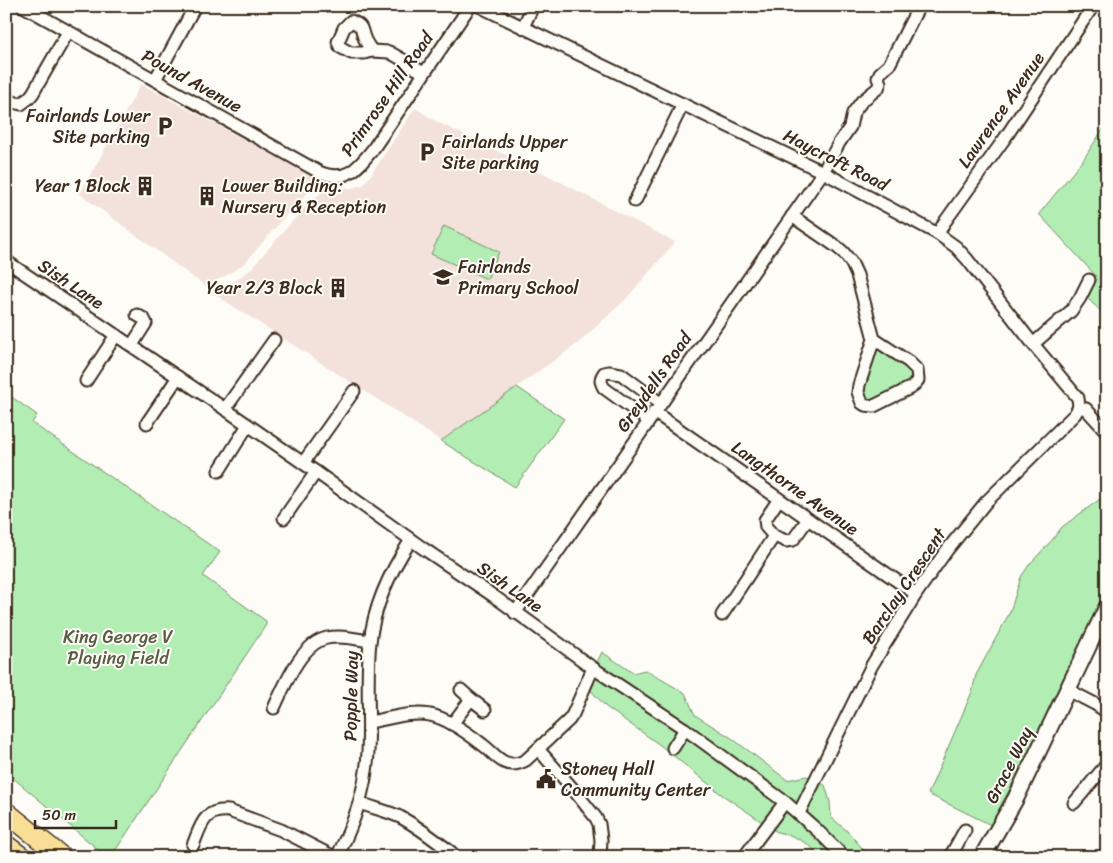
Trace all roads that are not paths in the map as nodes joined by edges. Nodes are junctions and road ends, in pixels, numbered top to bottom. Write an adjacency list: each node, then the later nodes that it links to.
1 (23, 6): 9 (street, Pound Avenue)
2 (195, 6): 12 (street)
3 (470, 6): 11 (street, Primrose Hill Road)
4 (479, 6): 8 (street, Haycroft Road)
5 (533, 6): 8 (street)
6 (919, 6): 15 (street, Greydells Road)
7 (1092, 6): 19 (street, Lawrence Avenue)
8 (523, 27): 14 (street, Haycroft Road)
9 (68, 32): 12 (street, Pound Avenue); 13 (street)
10 (372, 51): 11 (street)
11 (424, 73): 16 (street, Primrose Hill Road)
12 (156, 80): 16 (street, Pound Avenue)
13 (6, 98)
14 (683, 104): 15 (street, Haycroft Road); 17 (street)
15 (823, 172): 18 (street, Greydells Road); 19 (street, Haycroft Road)
16 (347, 174)
17 (635, 201)
18 (792, 216): 24 (street); 33 (street, Greydells Road)
19 (938, 234): 26 (street, Haycroft Road)
20 (6, 261): 23 (street, Sish Lane)
21 (1089, 280): 26 (street)
22 (137, 315): 27 (street)
23 (116, 335): 27 (street, Sish Lane); 29 (street)
24 (874, 339): 24 (street)
25 (274, 340): 32 (street)
26 (1033, 344): 31 (street, Haycroft Road)
27 (132, 345): 28 (street, Sish Lane)
28 (178, 377): 32 (street, Sish Lane); 34 (street)
29 (86, 381)
30 (354, 391): 37 (street)
31 (1079, 407): 36 (street, Haycroft Road); 45 (street, Barclay Crescent)
32 (226, 409): 35 (street, Sish Lane)
33 (654, 412): 40 (street, Langthorne Avenue); 47 (street, Greydells Road)
34 (147, 423)
35 (248, 425): 37 (street, Sish Lane); 38 (street)
36 (1107, 432)
37 (304, 463): 39 (street, Sish Lane)
38 (219, 471)
39 (316, 472): 41 (street); 44 (street, Sish Lane)
40 (779, 499): 42 (street, Langthorne Avenue); 43 (street)
41 (284, 518)
42 (808, 519): 43 (street); 45 (street, Langthorne Avenue)
43 (774, 536): 48 (street)
44 (412, 540): 47 (street, Sish Lane); 49 (street, Popple Way)
45 (916, 594): 67 (street, Barclay Crescent)
46 (1107, 607): 52 (street, Grace Way)
47 (515, 613): 50 (street, Sish Lane)
48 (722, 615)
49 (370, 641): 54 (street); 57 (street, Popple Way)
50 (593, 668): 59 (street, Sish Lane); 61 (street)
51 (461, 690): 53 (street)
52 (1068, 690): 56 (street); 79 (street, Grace Way)
53 (472, 699): 55 (street); 58 (street)
54 (274, 708)
55 (485, 710)
56 (1107, 712)
57 (368, 722): 58 (street); 64 (street, Popple Way)
58 (452, 724): 61 (street)
59 (685, 729): 60 (street); 63 (street, Sish Lane)
60 (679, 747)
61 (538, 749): 75 (street)
62 (1107, 764): 65 (street)
63 (786, 802): 67 (street, Sish Lane); 76 (street)
64 (360, 803): 71 (street); 74 (street, Popple Way)
65 (1074, 803)
66 (6, 812): 73 (main road)
67 (799, 813): 77 (street, Sish Lane)
68 (965, 830): 78 (street)
69 (6, 845): 72 (main road)
70 (194, 845): 74 (street)
71 (452, 855)
72 (22, 857)
73 (62, 857)
74 (335, 857)
75 (600, 857)
76 (744, 857)
77 (844, 857)
78 (950, 857)
79 (982, 857)

